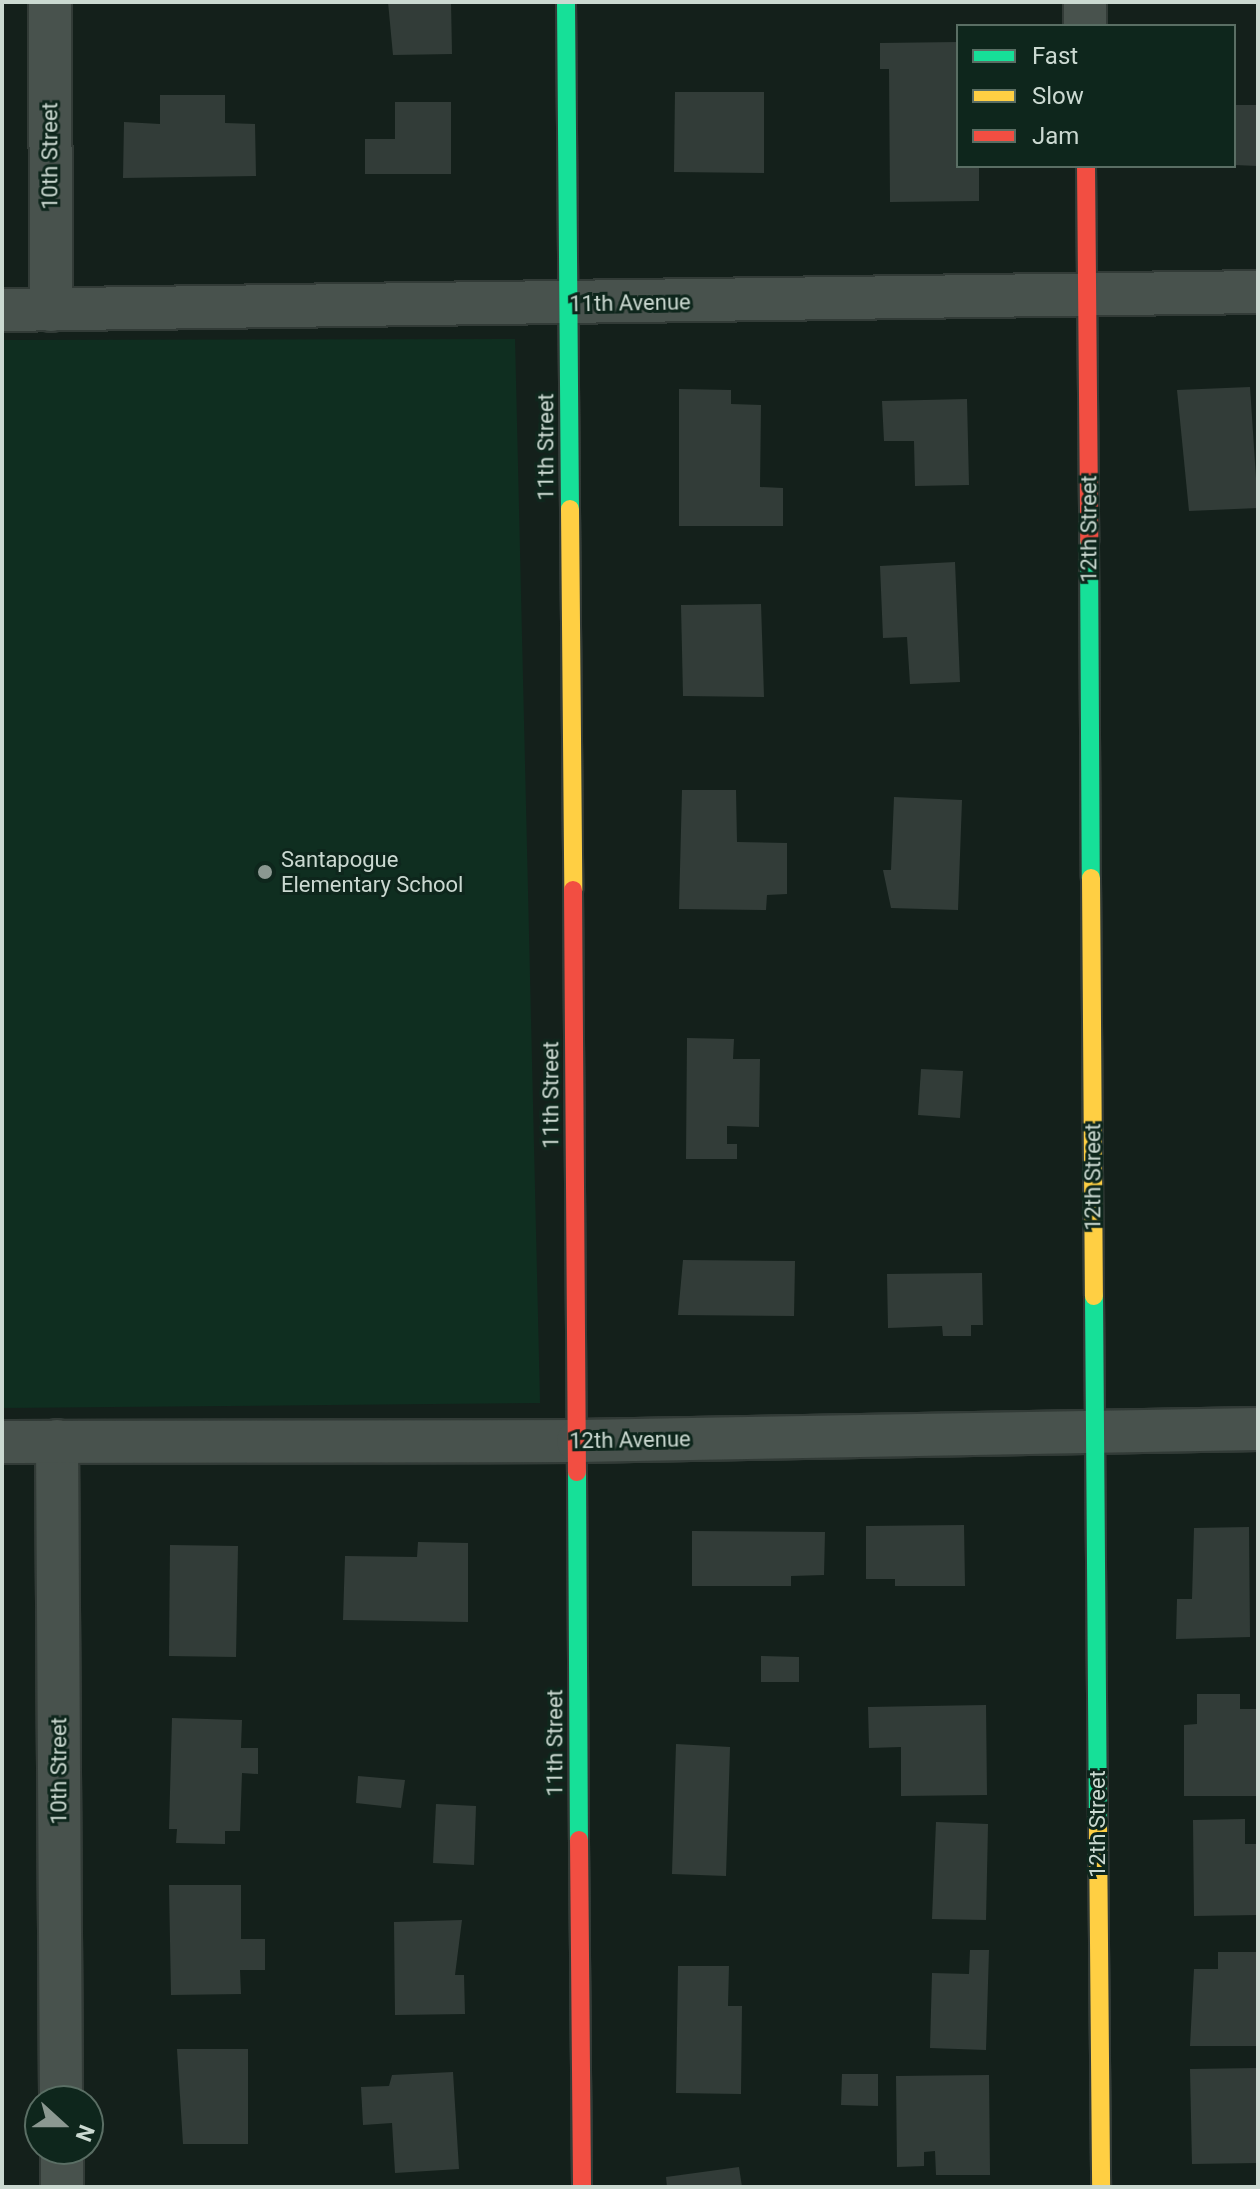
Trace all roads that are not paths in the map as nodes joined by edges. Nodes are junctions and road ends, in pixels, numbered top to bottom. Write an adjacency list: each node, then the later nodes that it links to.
1 (50, 2): 10 (street, 10th Street)
2 (566, 2): 8 (street, 11th Street)
3 (1085, 2): 4 (street)
4 (1085, 24)
5 (1086, 168): 7 (street, 12th Street)
6 (1258, 292): 7 (street, 11th Avenue)
7 (1087, 294): 8 (street, 11th Avenue); 12 (street, 12th Street)
8 (568, 304): 10 (street, 11th Avenue); 14 (street, 11th Street)
9 (2, 310): 10 (street, 11th Avenue)
10 (51, 310)
11 (1258, 1429): 12 (street, 12th Avenue)
12 (1095, 1431): 14 (street, 12th Avenue); 20 (street, 12th Street)
13 (57, 1441): 14 (street, 12th Avenue); 15 (street, 12th Avenue); 16 (street, 10th Street)
14 (578, 1441): 19 (street, 11th Street)
15 (2, 1442)
16 (61, 2085)
17 (62, 2165): 18 (street)
18 (62, 2187)
19 (582, 2187)
20 (1101, 2187)

